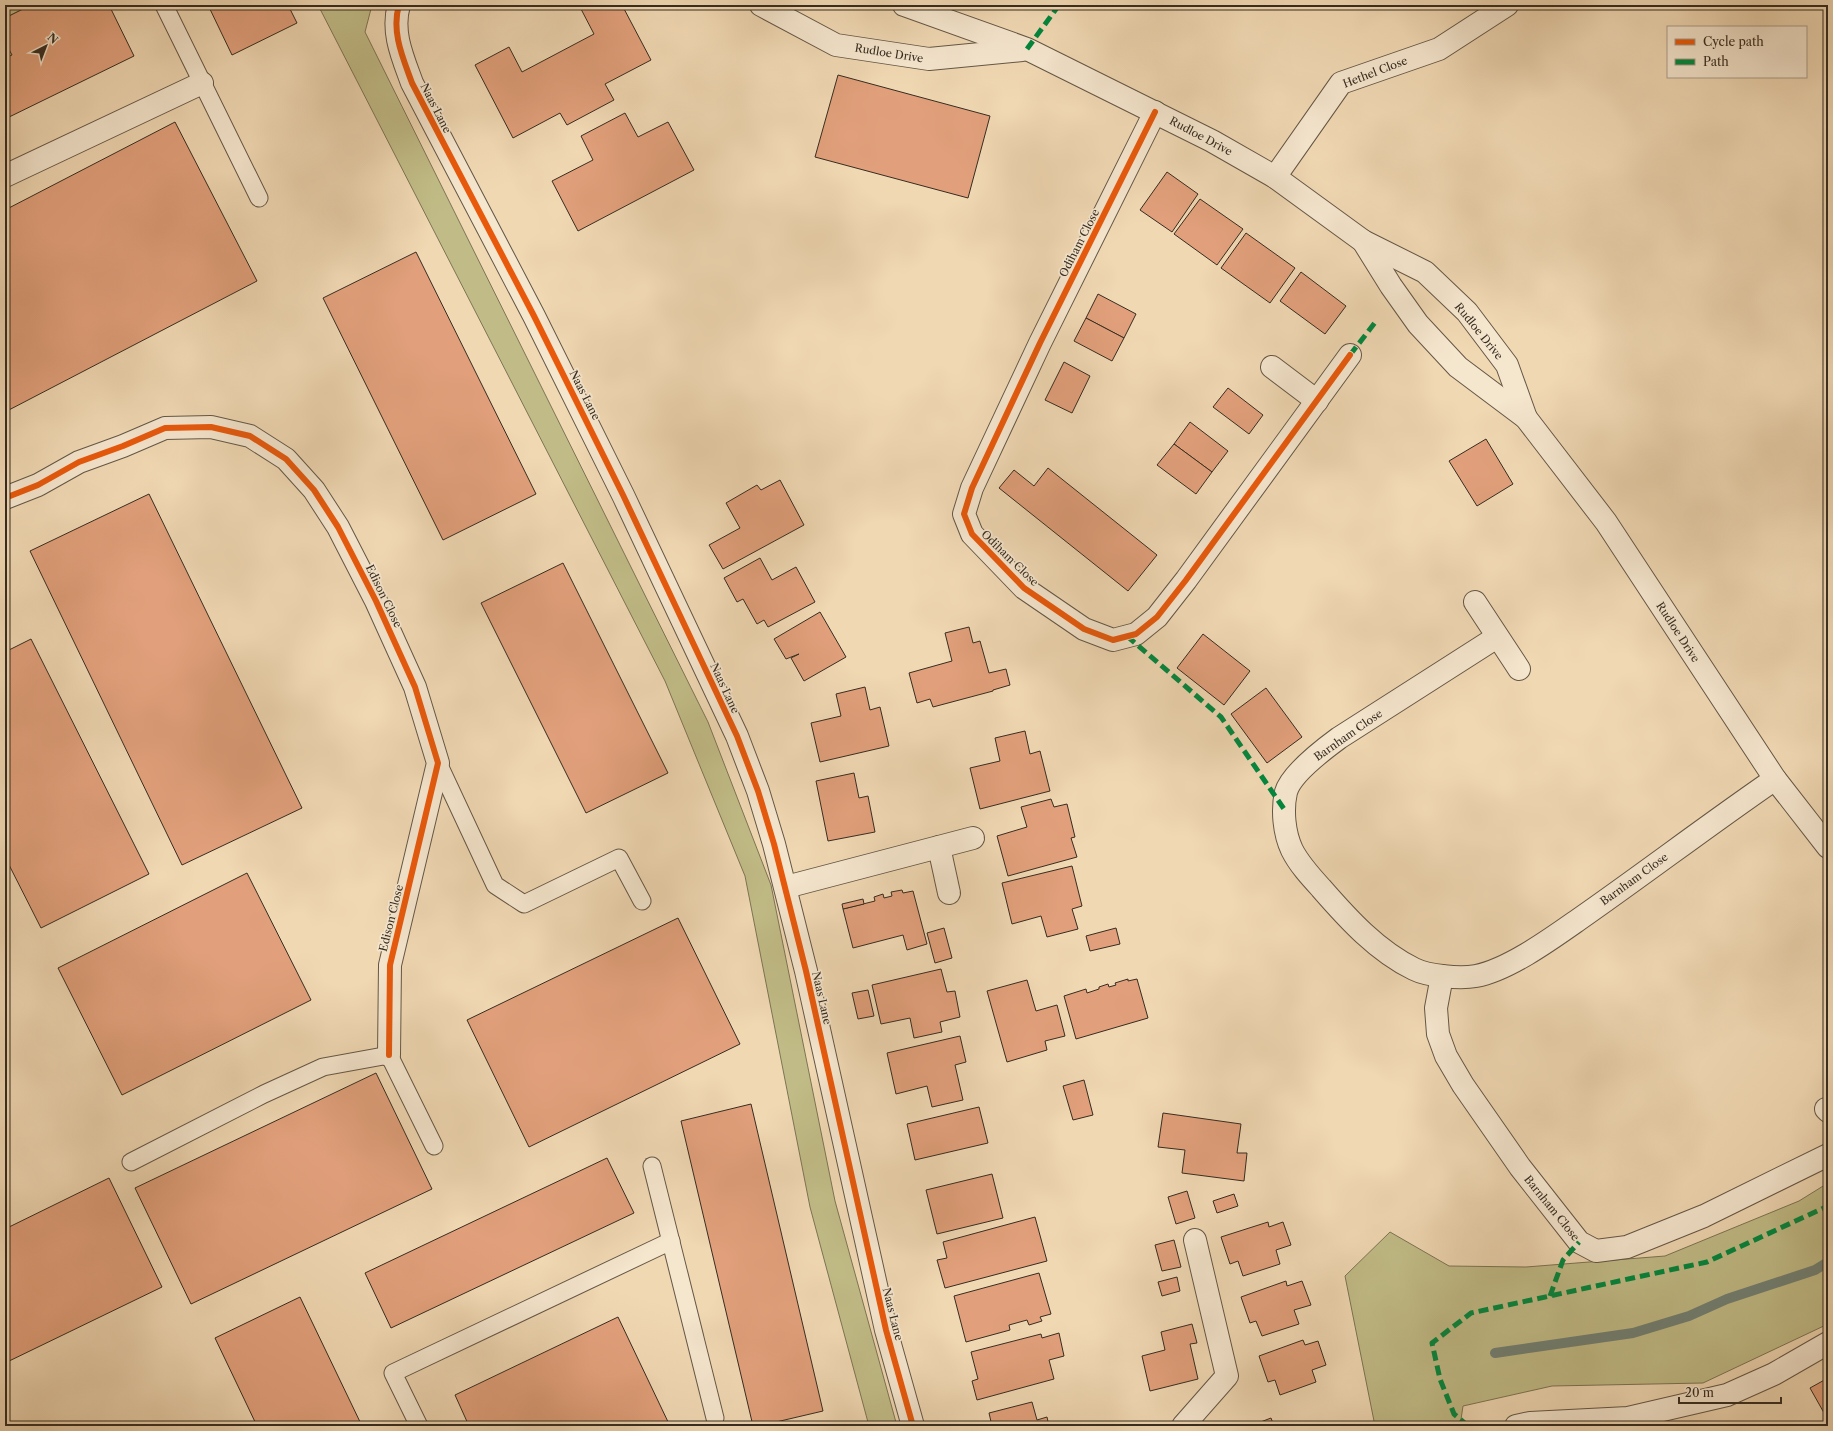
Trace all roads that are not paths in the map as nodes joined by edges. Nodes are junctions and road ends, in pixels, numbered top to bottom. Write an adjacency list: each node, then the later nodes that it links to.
1 (164, 5): 7 (lane)
2 (399, 5): 26 (street, Naas Lane)
3 (761, 5): 6 (street, Rudloe Drive)
4 (904, 5): 6 (street, Rudloe Drive)
5 (1507, 5): 10 (street, Hethel Close)
6 (1027, 49): 8 (street, Rudloe Drive)
7 (202, 84): 9 (street); 11 (lane)
8 (1155, 112): 10 (street, Rudloe Drive); 15 (street, Odiham Close)
9 (5, 176)
10 (1275, 177): 12 (street, Rudloe Drive)
11 (259, 198)
12 (1363, 241): 16 (street, Rudloe Drive); 16 (street, Rudloe Drive)
13 (1350, 355): 15 (street, Odiham Close)
14 (1272, 367): 15 (street)
15 (1317, 401)
16 (1526, 418): 22 (street, Rudloe Drive)
17 (5, 498): 21 (street, Edison Close)
18 (1475, 602): 19 (street)
19 (1497, 637): 20 (street); 29 (street, Barnham Close)
20 (1519, 669)
21 (438, 763): 28 (lane); 30 (street, Edison Close)
22 (1775, 779): 25 (street, Rudloe Drive); 29 (street, Barnham Close)
23 (973, 838): 24 (street)
24 (939, 847): 26 (street); 27 (street)
25 (1828, 847)
26 (786, 887): 40 (street, Naas Lane)
27 (949, 893)
28 (642, 901)
29 (1442, 976): 32 (street, Barnham Close)
30 (389, 1055): 31 (lane); 33 (lane)
31 (434, 1146)
32 (1828, 1155)
33 (131, 1162)
34 (652, 1166): 36 (lane)
35 (1195, 1240): 41 (street)
36 (671, 1241): 38 (lane); 39 (lane)
37 (1828, 1343): 42 (street)
38 (715, 1418)
39 (419, 1426)
40 (913, 1426)
41 (1183, 1426)
42 (1516, 1426)

